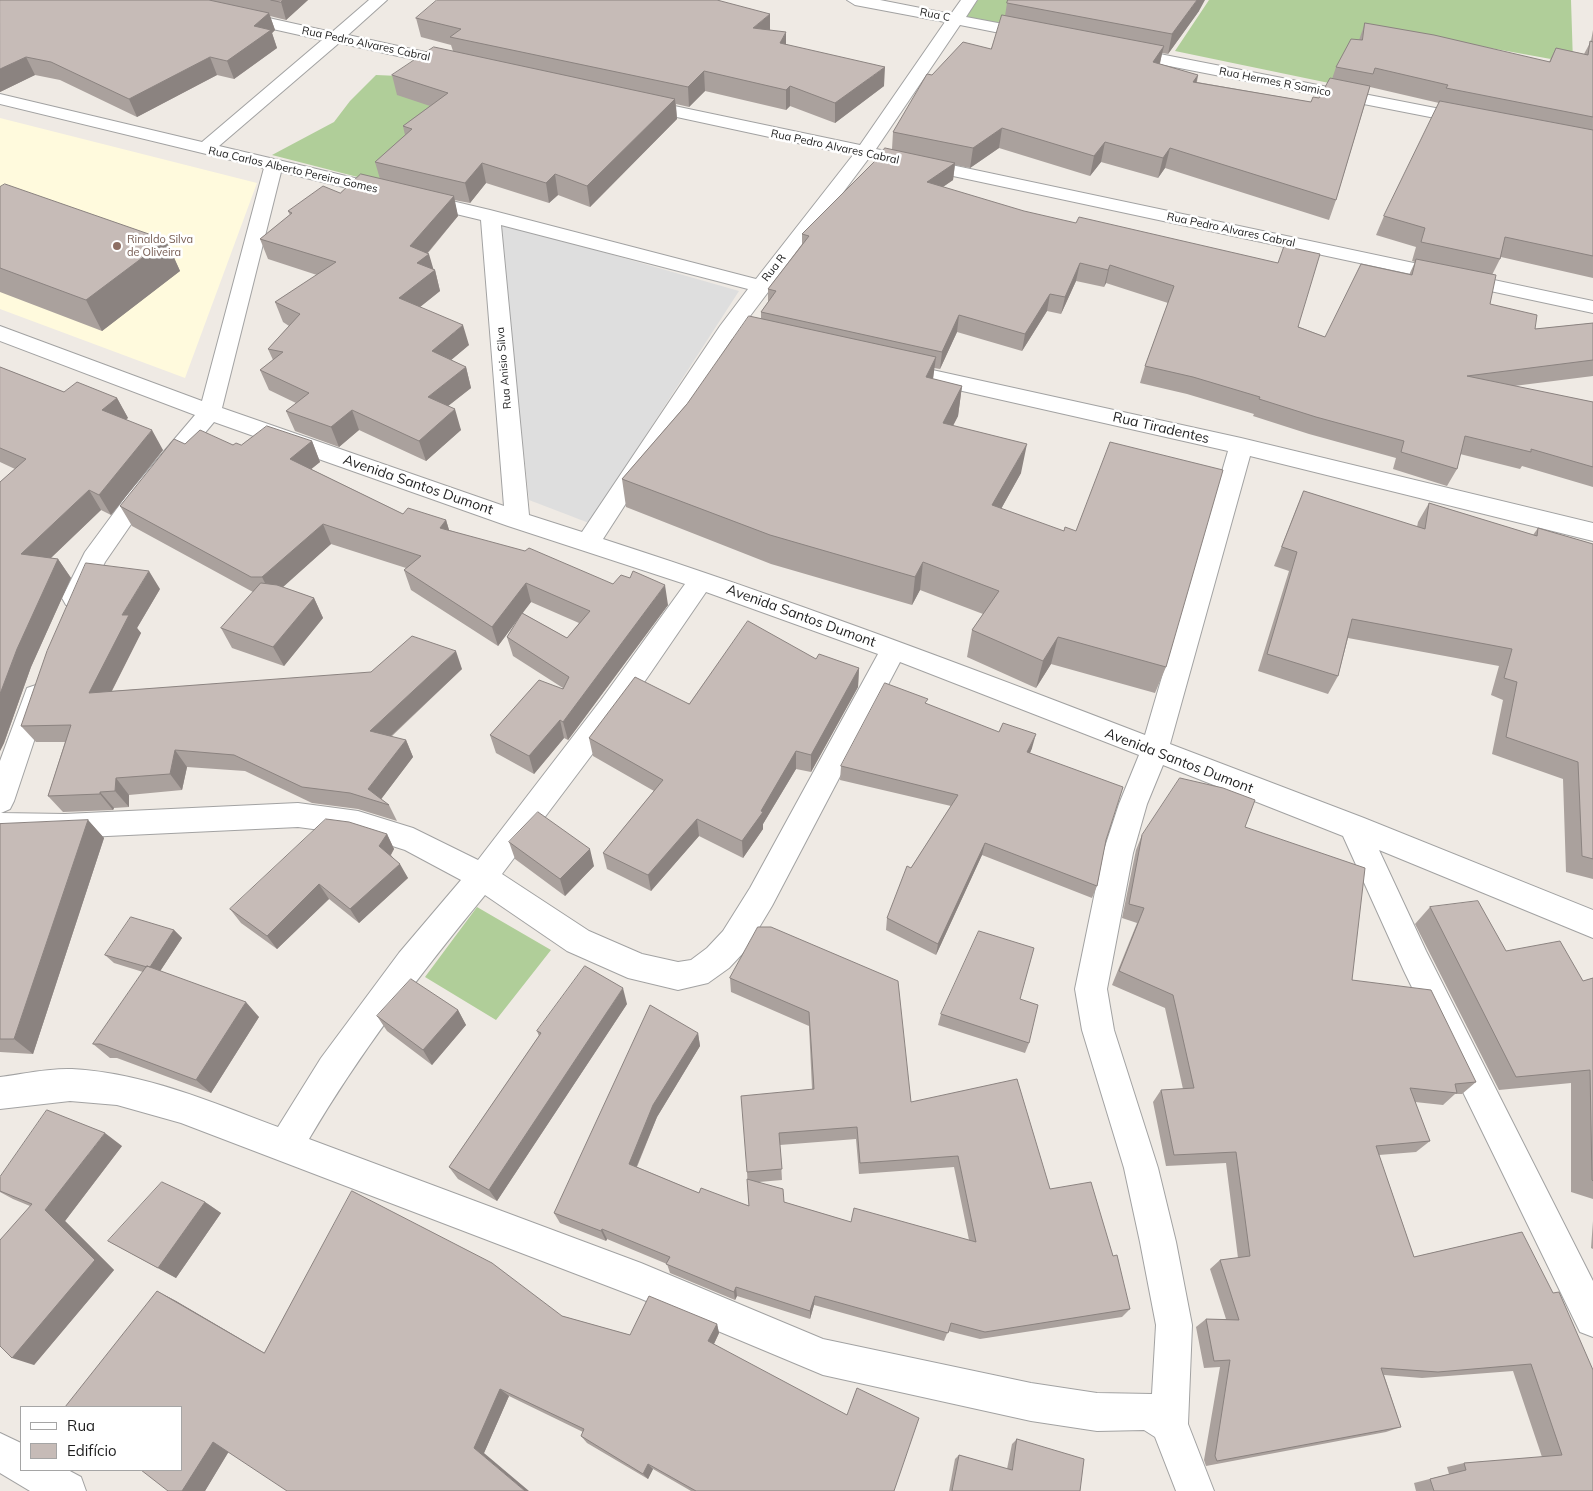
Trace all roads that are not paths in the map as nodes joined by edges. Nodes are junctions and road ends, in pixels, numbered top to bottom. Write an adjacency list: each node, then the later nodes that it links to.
1 (165, 0): 6 (street, Rua Pedro Alvares Cabral)
2 (379, 0): 6 (street)
3 (854, 0): 5 (street, Rua C)
4 (969, 0): 5 (street, Rua R)
5 (956, 19): 7 (street); 14 (street, Rua R)
6 (336, 38): 9 (street, Rua Pedro Alvares Cabral); 13 (street)
7 (1054, 38)
8 (1103, 48): 12 (street, Rua Hermes R Samico)
9 (471, 67)
10 (0, 100): 13 (street, Rua Carlos Alberto Pereira Gomes)
11 (624, 101): 14 (street, Rua Pedro Alvares Cabral)
12 (1485, 123)
13 (204, 149): 15 (street, Rua Carlos Alberto Pereira Gomes)
14 (864, 153): 17 (street, Rua R); 18 (street, Rua Pedro Alvares Cabral)
15 (274, 164): 16 (street, Rua Carlos Alberto Pereira Gomes); 23 (street)
16 (490, 216): 17 (street, Rua Carlos Alberto Pereira Gomes); 25 (street, Rua Anisio Silva)
17 (759, 286): 19 (street, Rua R)
18 (1593, 307)
19 (727, 331): 21 (street); 27 (street, Rua R)
20 (0, 333): 23 (street, Avenida Santos Dumont)
21 (795, 346)
22 (872, 364): 24 (street, Rua Tiradentes)
23 (210, 412): 25 (street, Avenida Santos Dumont); 29 (street)
24 (1241, 446): 26 (street, Rua Tiradentes); 32 (street)
25 (517, 520): 27 (street, Avenida Santos Dumont)
26 (1593, 532)
27 (588, 543): 28 (street, Avenida Santos Dumont)
28 (701, 580): 30 (street, Avenida Santos Dumont); 37 (street)
29 (67, 616)
30 (894, 650): 32 (street, Avenida Santos Dumont); 37 (street)
31 (42, 677): 33 (street)
32 (1154, 752): 36 (street, Avenida Santos Dumont); 42 (street)
33 (8, 761): 34 (street)
34 (0, 801)
35 (0, 825): 37 (street)
36 (1354, 827): 38 (street, Avenida Santos Dumont); 41 (street)
37 (482, 877): 40 (street)
38 (1593, 924)
39 (0, 1093): 40 (street)
40 (286, 1145): 42 (street)
41 (1593, 1319)
42 (1169, 1424): 47 (street)
43 (0, 1452): 44 (street)
44 (20, 1463)
45 (32, 1471): 46 (street)
46 (67, 1491)
47 (1195, 1491)

